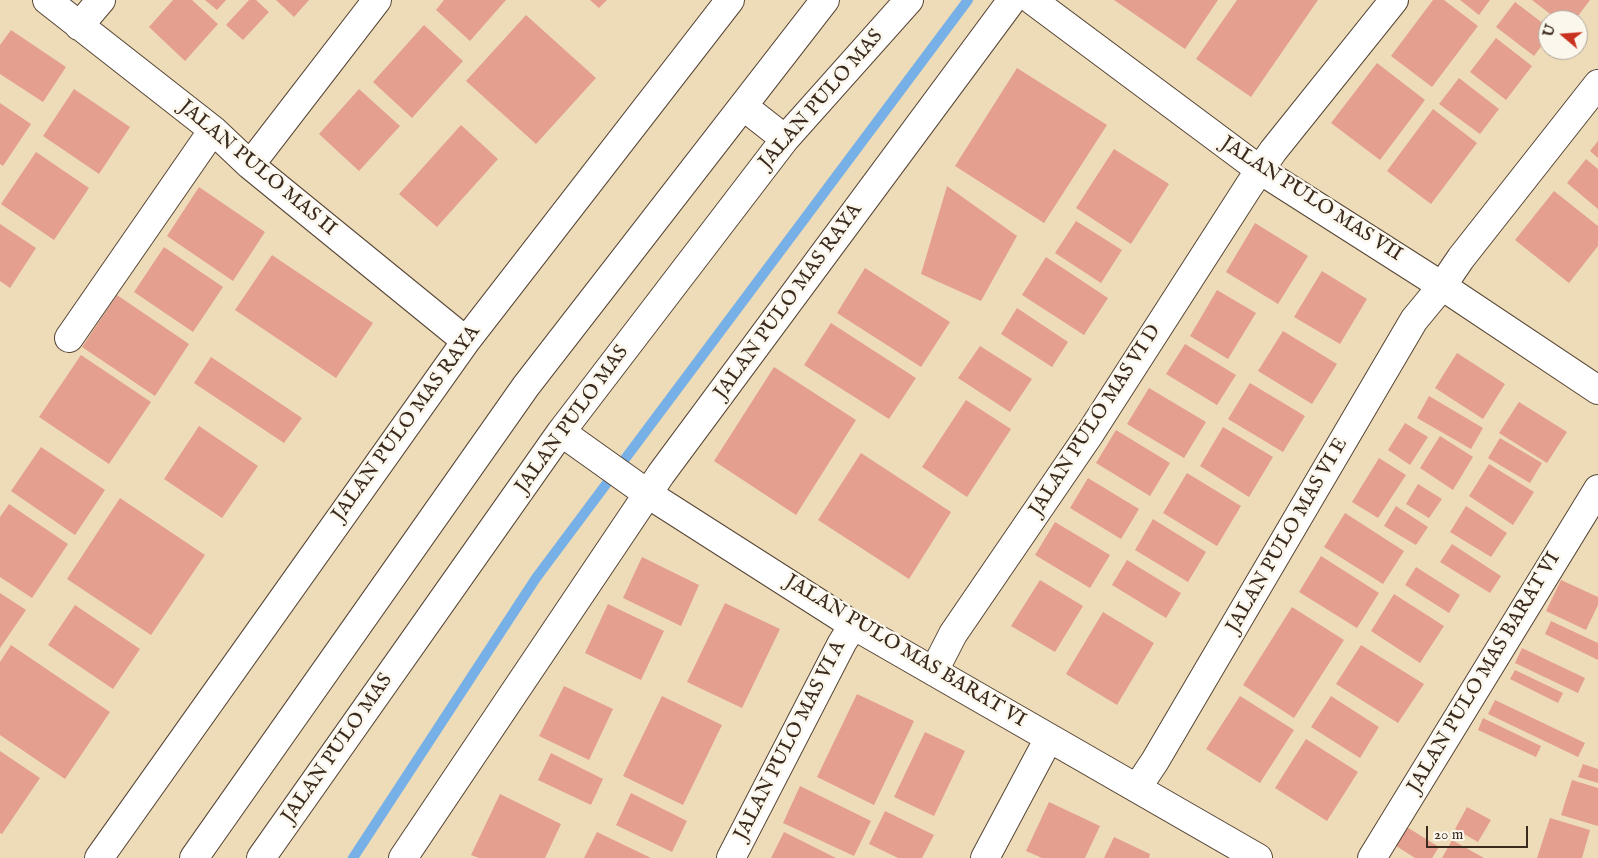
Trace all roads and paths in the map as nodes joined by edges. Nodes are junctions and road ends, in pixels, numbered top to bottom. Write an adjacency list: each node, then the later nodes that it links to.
1 (47, 0): 10 (street, JALAN PULO MAS II)
2 (101, 0): 10 (street)
3 (377, 0): 15 (street)
4 (730, 0): 19 (street, JALAN PULO MAS RAYA)
5 (825, 0): 12 (street)
6 (909, 0): 14 (street, JALAN PULO MAS)
7 (1012, 0): 22 (street, JALAN PULO MAS RAYA)
8 (1032, 0): 16 (street, JALAN PULO MAS VII)
9 (1394, 0): 16 (street, JALAN PULO MAS VI D)
10 (79, 26): 13 (street, JALAN PULO MAS II)
11 (1598, 84): 17 (street, JALAN PULO MAS VI E)
12 (742, 106): 14 (street); 30 (street)
13 (213, 130): 15 (street, JALAN PULO MAS II); 18 (street)
14 (785, 139): 21 (street, JALAN PULO MAS)
15 (250, 165): 19 (street, JALAN PULO MAS II)
16 (1260, 170): 17 (street, JALAN PULO MAS VII); 25 (street, JALAN PULO MAS VI D)
17 (1442, 286): 20 (street, JALAN PULO MAS VII); 27 (street, JALAN PULO MAS VI E)
18 (69, 338)
19 (466, 341): 29 (street, JALAN PULO MAS RAYA)
20 (1598, 390)
21 (570, 438): 22 (street, JALAN PULO MAS BARAT VI); 31 (street, JALAN PULO MAS)
22 (639, 488): 24 (street, JALAN PULO MAS BARAT VI); 32 (street, JALAN PULO MAS RAYA)
23 (1598, 489): 36 (street, JALAN PULO MAS BARAT VI)
24 (853, 624): 25 (street, JALAN PULO MAS BARAT VI); 33 (street, JALAN PULO MAS VI A)
25 (934, 671): 26 (street, JALAN PULO MAS BARAT VI)
26 (1049, 738): 27 (street, JALAN PULO MAS BARAT VI); 34 (street)
27 (1137, 788): 28 (street, JALAN PULO MAS BARAT VI)
28 (1226, 850): 35 (street, JALAN PULO MAS BARAT VI)
29 (99, 858)
30 (194, 858)
31 (261, 858)
32 (403, 858)
33 (731, 858)
34 (985, 858)
35 (1258, 858)
36 (1372, 858)

